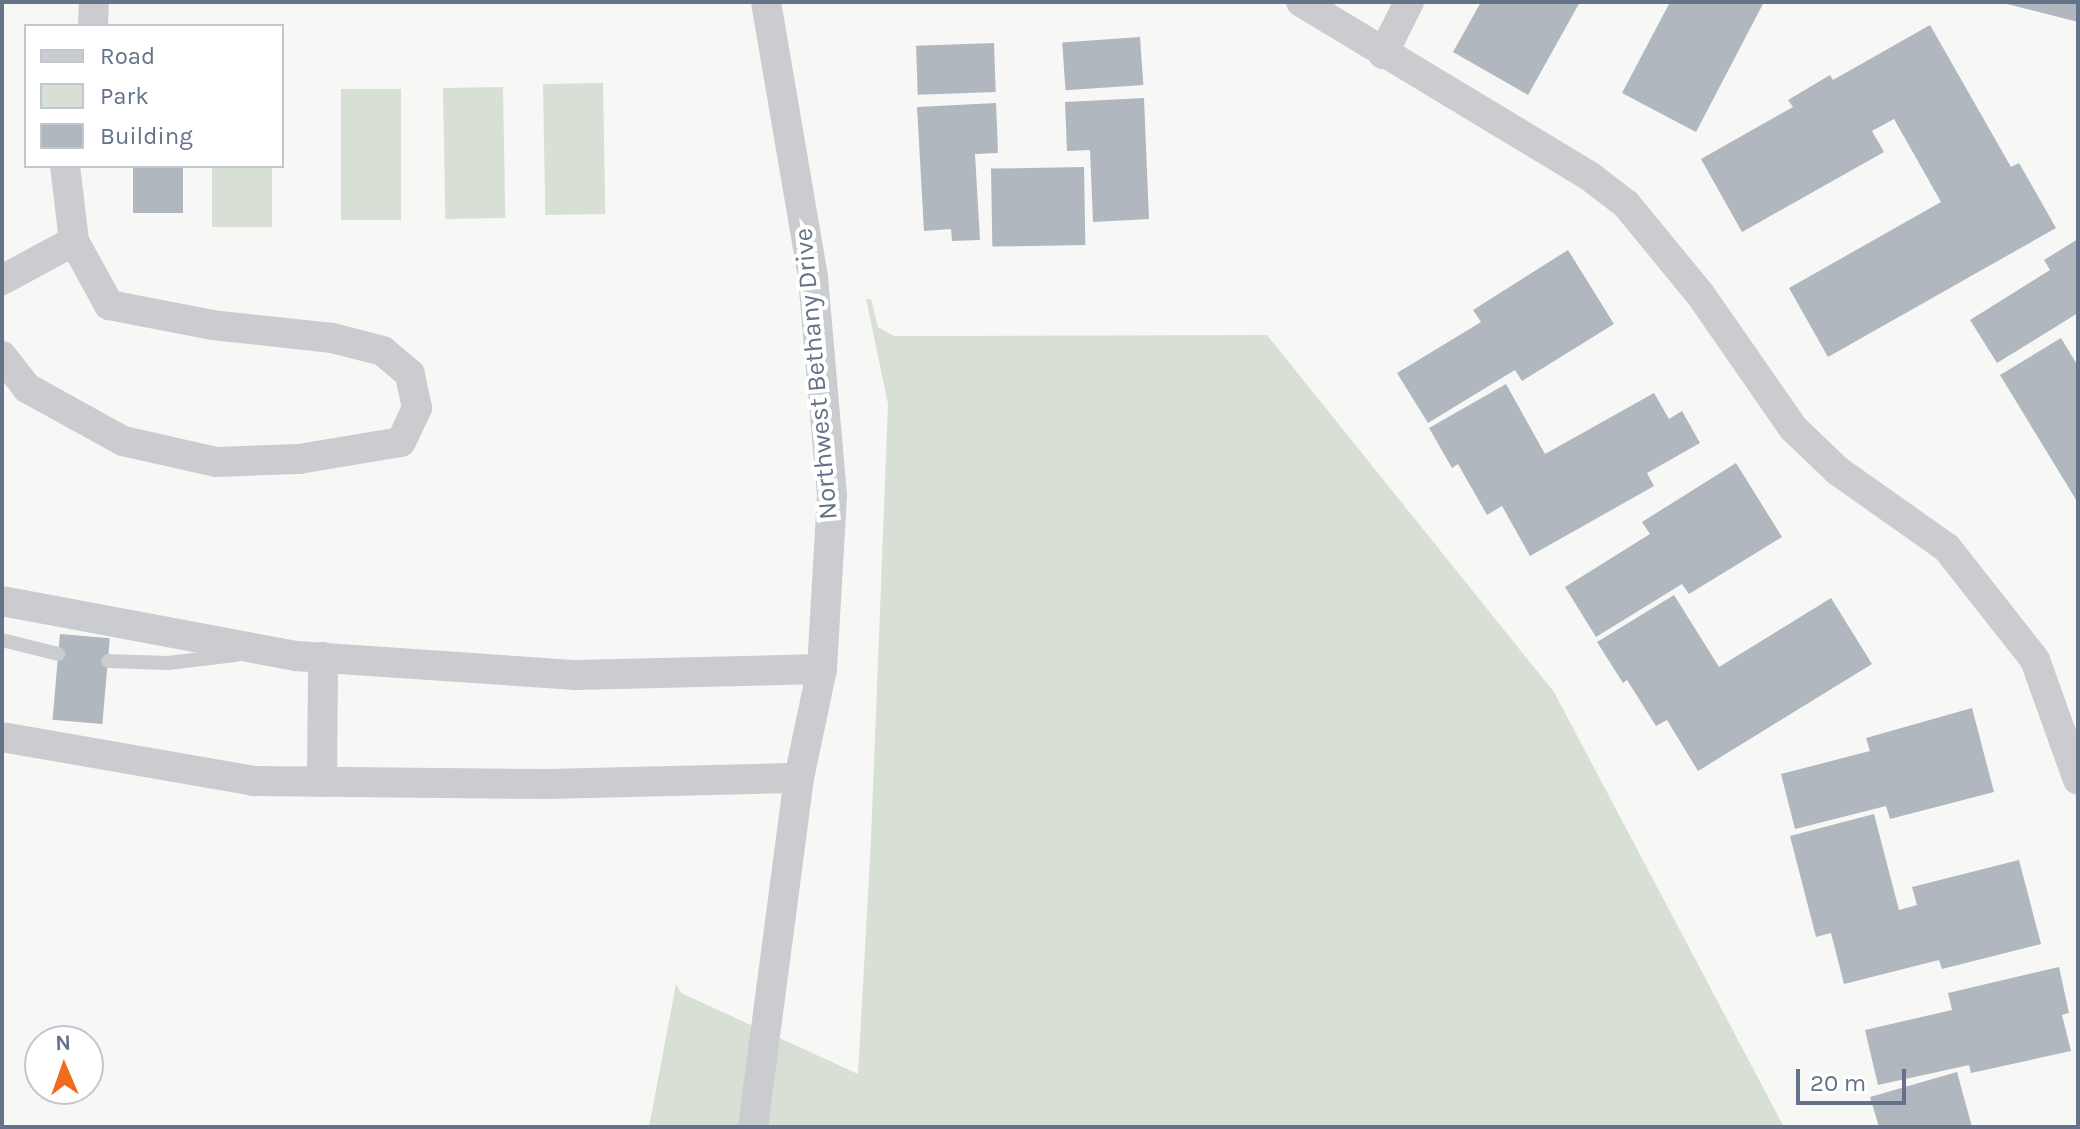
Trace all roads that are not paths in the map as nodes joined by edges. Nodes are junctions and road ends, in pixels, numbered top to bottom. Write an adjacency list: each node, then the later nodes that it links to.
1 (94, 2): 5 (street)
2 (766, 2): 17 (street, Northwest Bethany Drive)
3 (1301, 2): 6 (street)
4 (1409, 2): 6 (street)
5 (93, 24)
6 (1383, 54): 20 (street)
7 (65, 168): 8 (street)
8 (74, 241): 9 (street); 10 (street)
9 (2, 280)
10 (2, 356)
11 (2, 601): 13 (street)
12 (2, 640): 14 (lane)
13 (272, 651): 15 (street); 16 (lane)
14 (58, 654)
15 (323, 657): 17 (street); 21 (street)
16 (108, 661)
17 (822, 669): 19 (street, Northwest Bethany Drive)
18 (2, 737): 21 (street)
19 (799, 778): 21 (street); 22 (street, Northwest Bethany Drive)
20 (2078, 780)
21 (322, 782)
22 (753, 1127)

